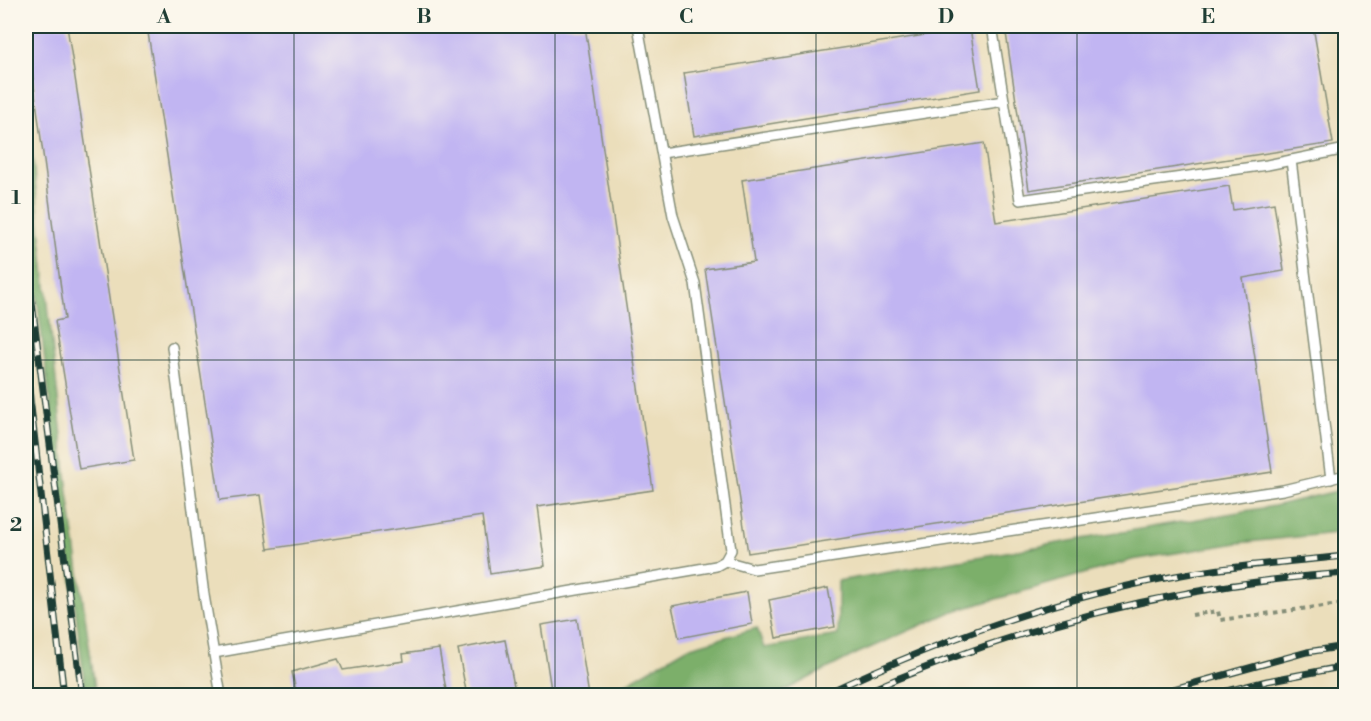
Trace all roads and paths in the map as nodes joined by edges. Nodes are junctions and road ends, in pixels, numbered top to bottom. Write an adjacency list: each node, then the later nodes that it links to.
1 (638, 26): 5 (lane)
2 (992, 26): 3 (lane)
3 (1004, 101): 5 (lane); 6 (lane)
4 (1346, 149): 6 (lane)
5 (662, 153): 10 (lane)
6 (1291, 160): 9 (lane)
7 (172, 347): 13 (lane)
8 (1346, 475): 9 (lane)
9 (1331, 479): 10 (lane)
10 (725, 561): 13 (lane)
11 (1346, 603): 12 (path)
12 (1192, 615)
13 (214, 653): 14 (lane)
14 (221, 696)

